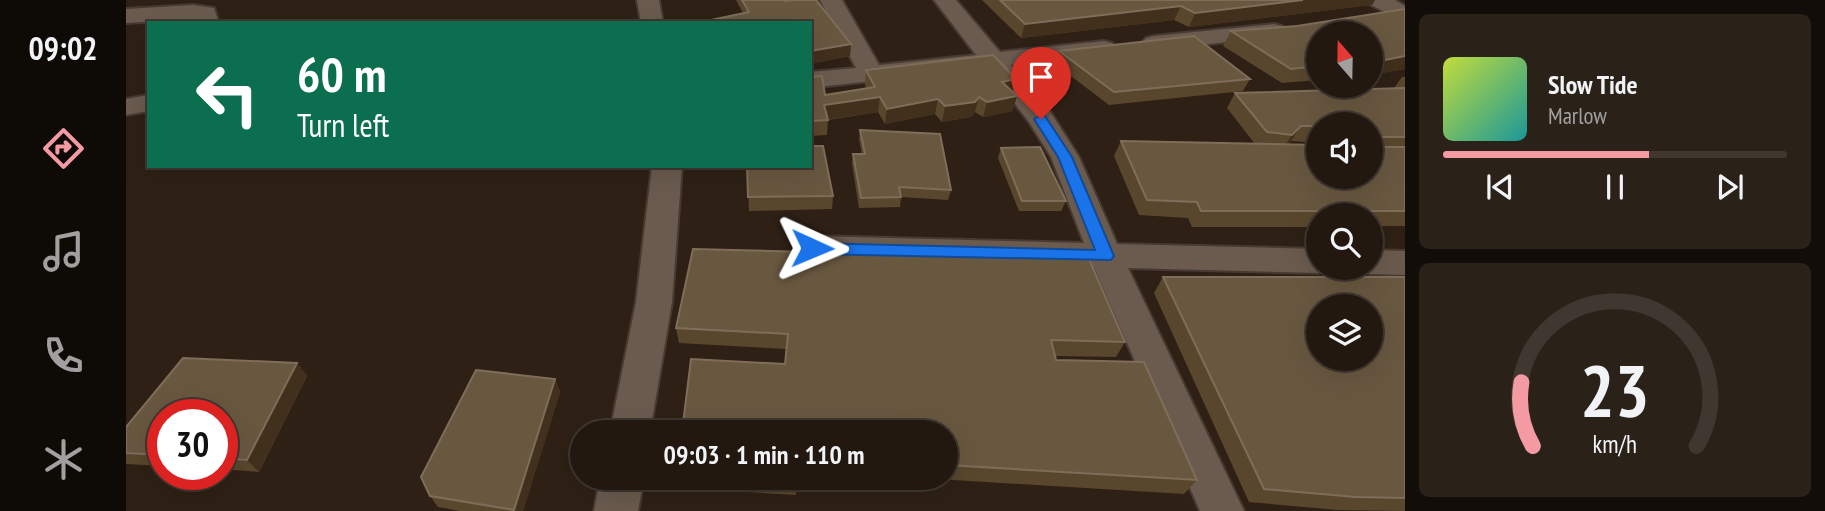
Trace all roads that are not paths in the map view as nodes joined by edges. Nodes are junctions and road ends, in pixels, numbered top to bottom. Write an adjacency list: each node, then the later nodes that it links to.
1 (648, 0): 8 (street)
2 (831, 0): 12 (street)
3 (945, 0): 11 (street)
4 (1379, 0): 6 (street)
5 (126, 16): 7 (street)
6 (1405, 16): 9 (street)
7 (208, 21)
8 (652, 21)
9 (1371, 21)
10 (1295, 29): 11 (street)
11 (992, 60): 12 (street); 18 (street)
12 (871, 73): 13 (street)
13 (812, 80)
14 (147, 103): 15 (street)
15 (126, 107)
16 (667, 168): 22 (street)
17 (812, 248): 18 (street)
18 (1106, 256): 19 (street); 25 (street)
19 (1306, 261)
20 (1383, 262): 21 (street)
21 (1405, 262)
22 (632, 420)
23 (620, 490): 24 (street)
24 (616, 511)
25 (1222, 511)

